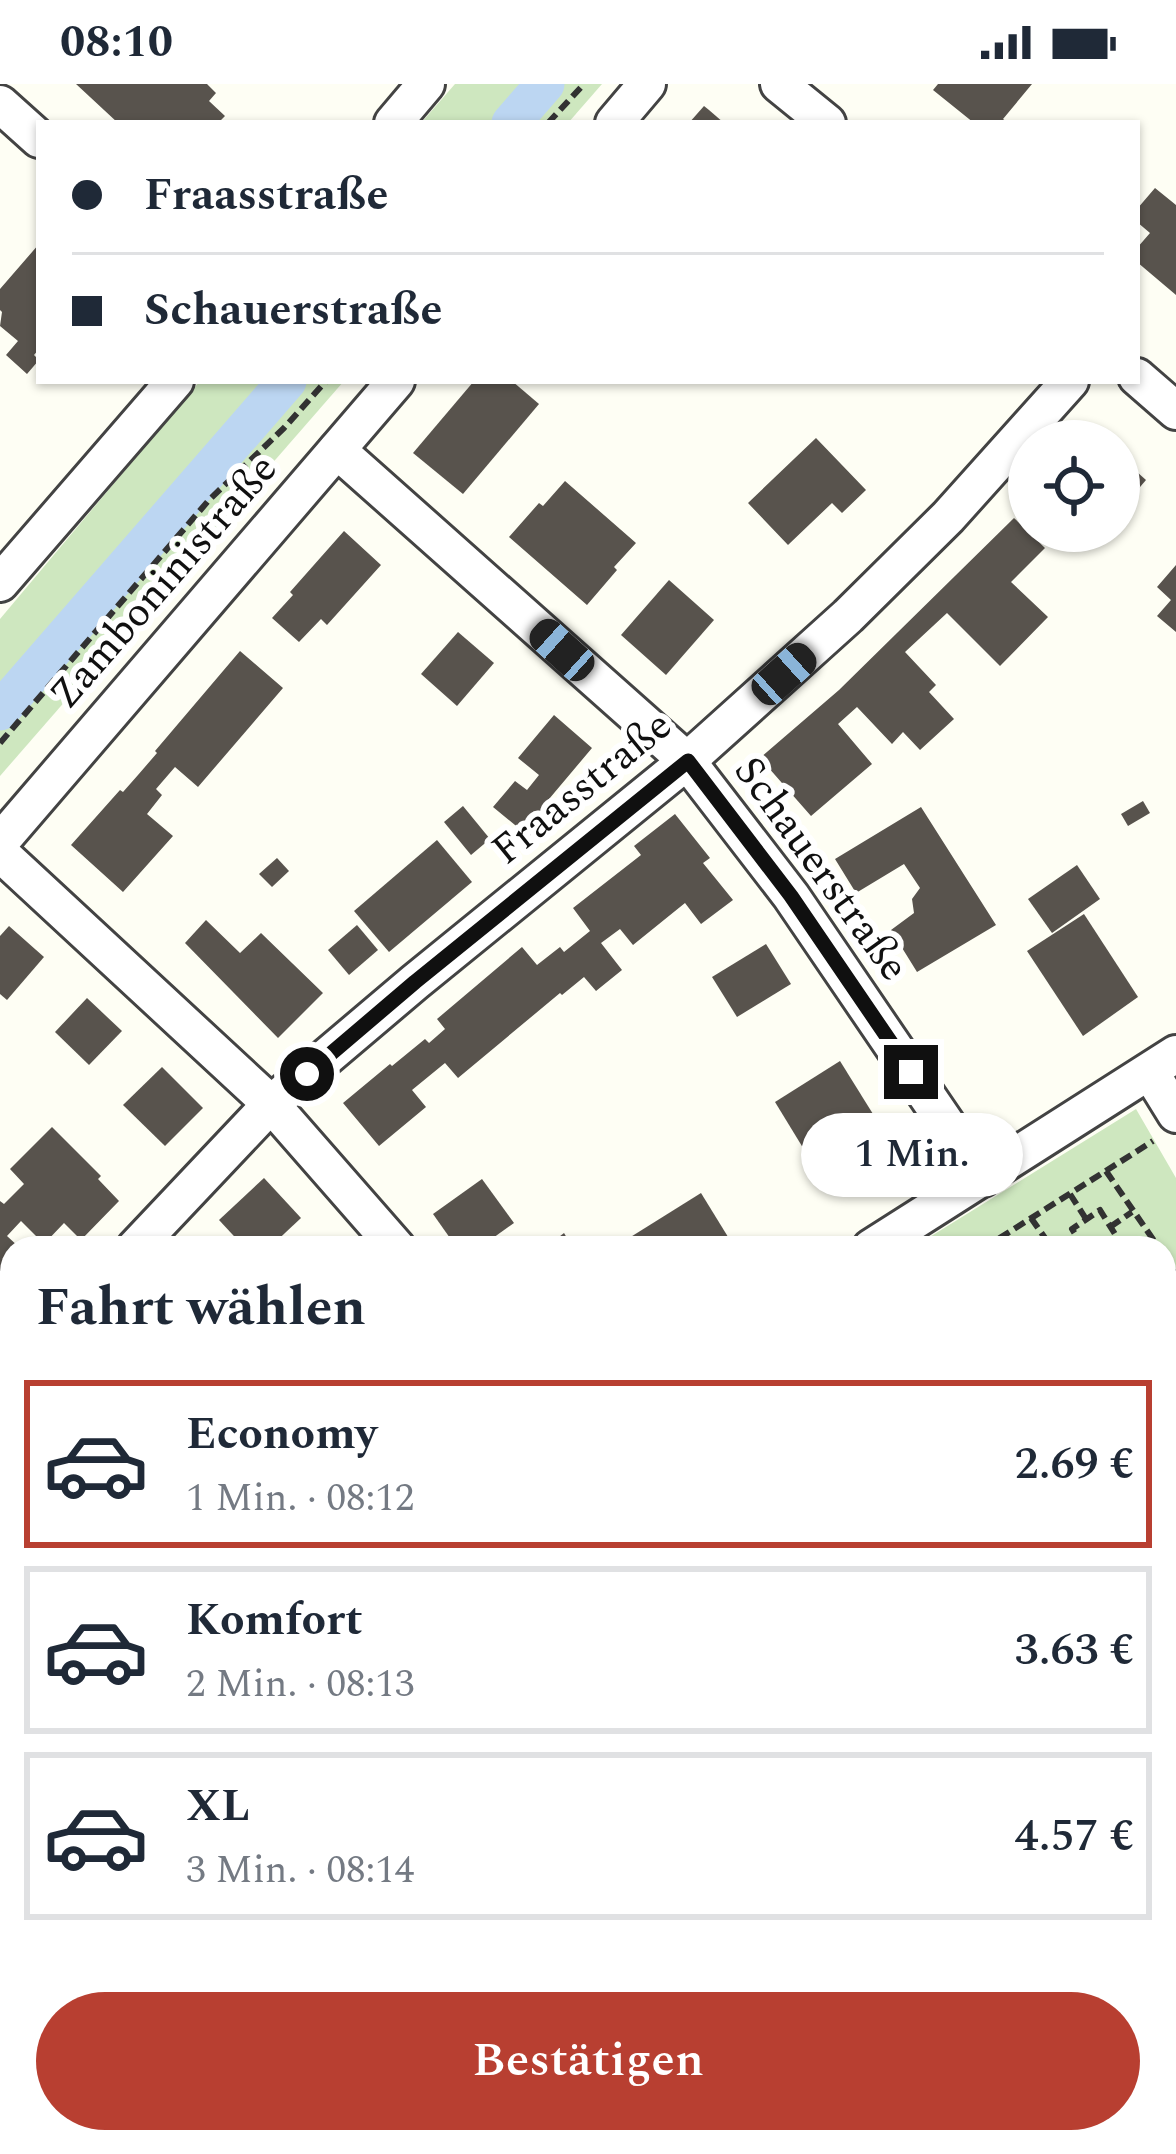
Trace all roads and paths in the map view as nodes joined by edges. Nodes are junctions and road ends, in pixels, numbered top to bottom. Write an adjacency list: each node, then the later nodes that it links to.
1 (426, 84): 6 (street)
2 (584, 84): 7 (path)
3 (646, 84): 8 (street)
4 (779, 84): 9 (street)
5 (0, 104): 10 (street)
6 (396, 120)
7 (551, 120)
8 (616, 120)
9 (822, 120)
10 (36, 136)
11 (1140, 380): 16 (street)
12 (173, 384): 18 (street)
13 (323, 384): 19 (path)
14 (393, 384): 17 (street, Zamboninistraße)
15 (1067, 384): 20 (street, Fraasstraße)
16 (1176, 411)
17 (337, 450): 20 (street, Schauerstraße); 21 (street, Zamboninistraße)
18 (0, 584)
19 (0, 743)
20 (688, 761): 24 (street, Fraasstraße); 27 (street, Schauerstraße)
21 (0, 842)
22 (0, 853): 24 (street)
23 (1163, 1063): 25 (street); 27 (street)
24 (271, 1104): 33 (street, Fraasstraße); 34 (street)
25 (1167, 1125): 26 (path)
26 (1106, 1171): 28 (path); 29 (path)
27 (983, 1178): 35 (street)
28 (1070, 1194): 30 (path); 31 (path)
29 (1134, 1211): 32 (path); 40 (path)
30 (1031, 1218): 36 (path); 37 (path)
31 (1086, 1219): 32 (path); 38 (path)
32 (1110, 1226): 39 (path)
33 (146, 1236)
34 (387, 1236)
35 (890, 1236)
36 (1003, 1236)
37 (1044, 1236)
38 (1075, 1236)
39 (1116, 1236)
40 (1150, 1236)

